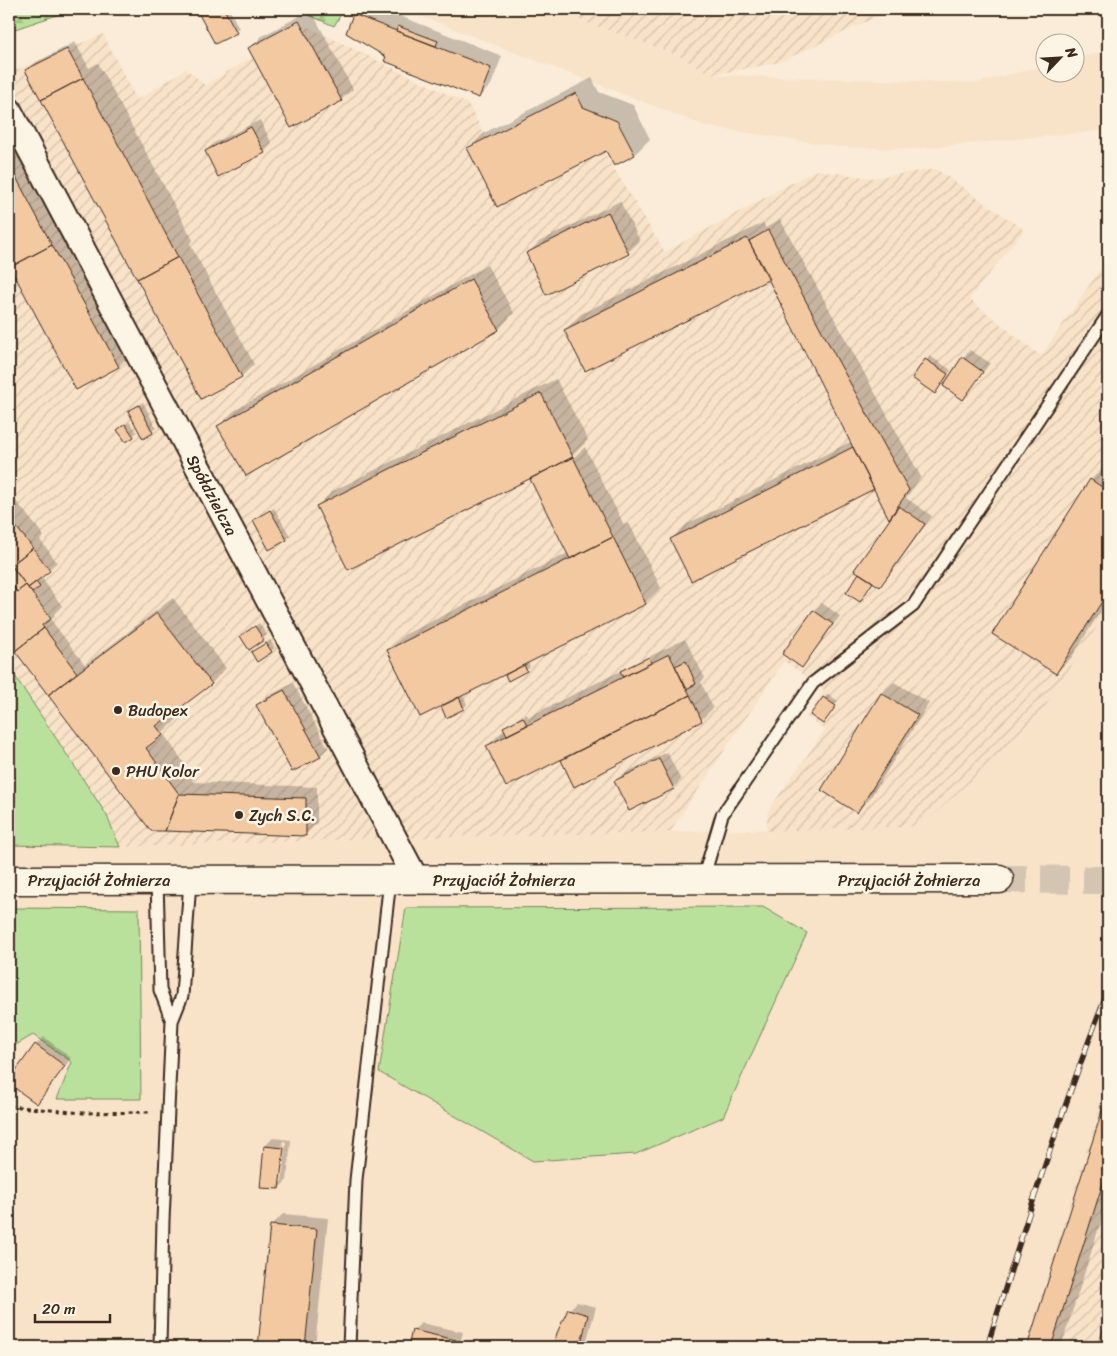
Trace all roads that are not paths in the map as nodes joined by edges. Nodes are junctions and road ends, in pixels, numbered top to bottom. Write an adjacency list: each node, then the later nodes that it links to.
1 (9, 110): 3 (street, Spółdzielcza)
2 (1108, 315): 7 (lane)
3 (403, 879): 6 (main road, Przyjaciół Żołnierza); 7 (main road, Przyjaciół Żołnierza); 11 (lane)
4 (9, 880): 5 (main road, Przyjaciół Żołnierza)
5 (157, 880): 6 (main road, Przyjaciół Żołnierza); 9 (lane)
6 (190, 880): 9 (lane)
7 (703, 880): 8 (main road, Przyjaciół Żołnierza)
8 (999, 880)
9 (172, 1021): 10 (lane)
10 (160, 1347)
11 (349, 1347)

